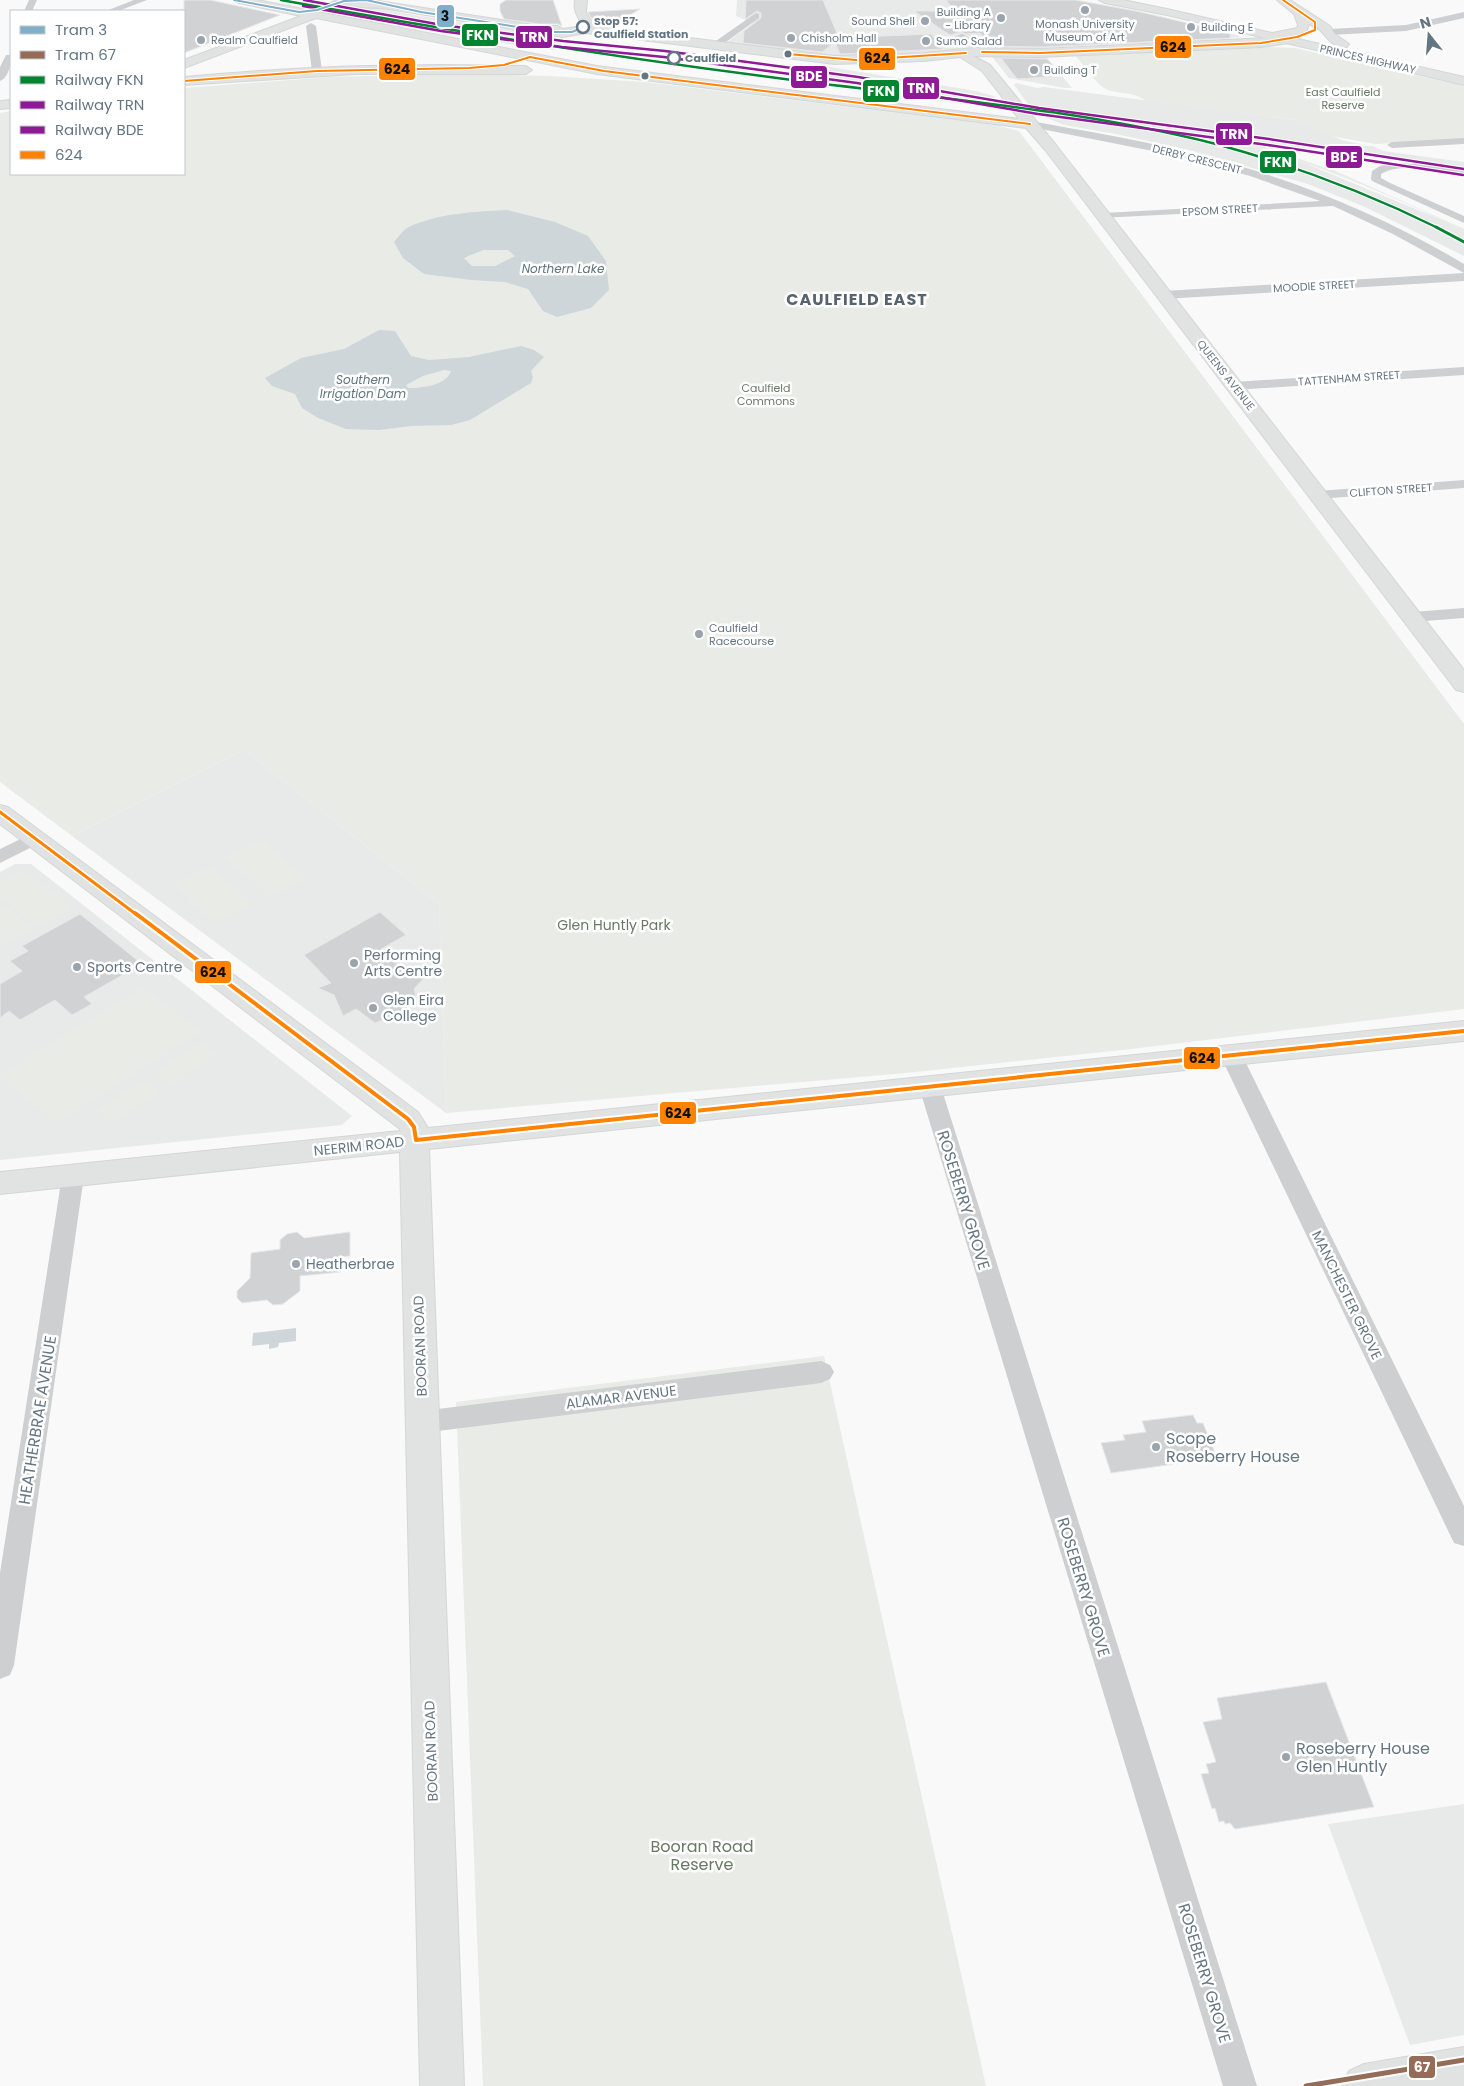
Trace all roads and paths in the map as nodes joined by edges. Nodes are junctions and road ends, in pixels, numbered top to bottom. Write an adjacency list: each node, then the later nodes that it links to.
1 (143, 0): 10 (street)
2 (238, 0): 13 (main road)
3 (1105, 0): 22 (main road, PRINCES HIGHWAY)
4 (1139, 0): 19 (main road)
5 (1284, 0): 18 (main road)
6 (379, 1): 8 (main road); 17 (main road)
7 (568, 1): 17 (main road)
8 (345, 3)
9 (1455, 5): 12 (street)
10 (113, 10)
11 (328, 10): 15 (main road)
12 (1464, 11)
13 (299, 12): 15 (main road); 31 (main road)
14 (1464, 15): 20 (street)
15 (312, 16): 30 (main road); 32 (main road); 35 (street)
16 (756, 16): 26 (street)
17 (582, 18): 26 (main road)
18 (1306, 18): 19 (main road); 20 (main road); 21 (main road)
19 (1260, 25): 21 (main road)
20 (1328, 32): 25 (main road)
21 (1295, 36): 22 (main road, PRINCES HIGHWAY); 23 (main road); 25 (main road, PRINCES HIGHWAY); 27 (main road, PRINCES HIGHWAY)
22 (1272, 37): 24 (main road)
23 (1257, 43): 24 (main road); 27 (main road)
24 (1230, 44): 29 (main road)
25 (1342, 44): 37 (main road, PRINCES HIGHWAY)
26 (716, 45): 29 (main road)
27 (1322, 48): 41 (main road, PRINCES HIGHWAY)
28 (9, 57): 39 (street)
29 (977, 57): 29 (street, QUEENS AVENUE); 42 (main road, QUEENS AVENUE)
30 (530, 58): 33 (main road); 34 (main road)
31 (185, 59)
32 (185, 64)
33 (561, 64): 36 (main road); 38 (main road)
34 (469, 68): 35 (main road); 36 (main road)
35 (318, 71): 40 (main road)
36 (543, 71): 38 (main road)
37 (1464, 71)
38 (614, 72): 43 (main road)
39 (0, 78)
40 (185, 81)
41 (1464, 81)
42 (1012, 102): 43 (main road); 44 (main road, QUEENS AVENUE)
43 (966, 116): 44 (main road)
44 (1030, 124): 48 (street, DERBY CRESCENT); 49 (main road, QUEENS AVENUE)
45 (1464, 141): 46 (street)
46 (1392, 146)
47 (1464, 174): 50 (street)
48 (1336, 203): 49 (street, EPSOM STREET); 51 (street, DERBY CRESCENT)
49 (1104, 216): 53 (main road, QUEENS AVENUE)
50 (1464, 220)
51 (1464, 268)
52 (1464, 277): 53 (street, MOODIE STREET)
53 (1164, 295): 55 (main road, QUEENS AVENUE)
54 (1464, 371): 55 (street, TATTENHAM STREET)
55 (1234, 386): 57 (main road, QUEENS AVENUE)
56 (1464, 484): 57 (street, CLIFTON STREET)
57 (1318, 495): 59 (main road, QUEENS AVENUE)
58 (1464, 613): 59 (street)
59 (1412, 618): 60 (main road, QUEENS AVENUE)
60 (1464, 685)
61 (0, 812): 62 (main road, BOORAN ROAD)
62 (35, 838): 63 (street); 67 (main road, BOORAN ROAD)
63 (0, 856)
64 (1464, 1031): 65 (main road, NEERIM ROAD)
65 (1231, 1056): 66 (main road, NEERIM ROAD); 72 (street, MANCHESTER GROVE)
66 (930, 1087): 67 (main road, NEERIM ROAD); 76 (street, ROSEBERRY GROVE)
67 (416, 1140): 68 (main road, NEERIM ROAD); 71 (main road, BOORAN ROAD)
68 (73, 1176): 69 (main road, NEERIM ROAD); 73 (street, HEATHERBRAE AVENUE)
69 (0, 1184)
70 (821, 1372): 71 (street, ALAMAR AVENUE)
71 (422, 1422): 75 (main road, BOORAN ROAD)
72 (1464, 1534)
73 (0, 1664)
74 (1464, 2069): 77 (main road)
75 (442, 2086)
76 (1240, 2086)
77 (1364, 2086)

